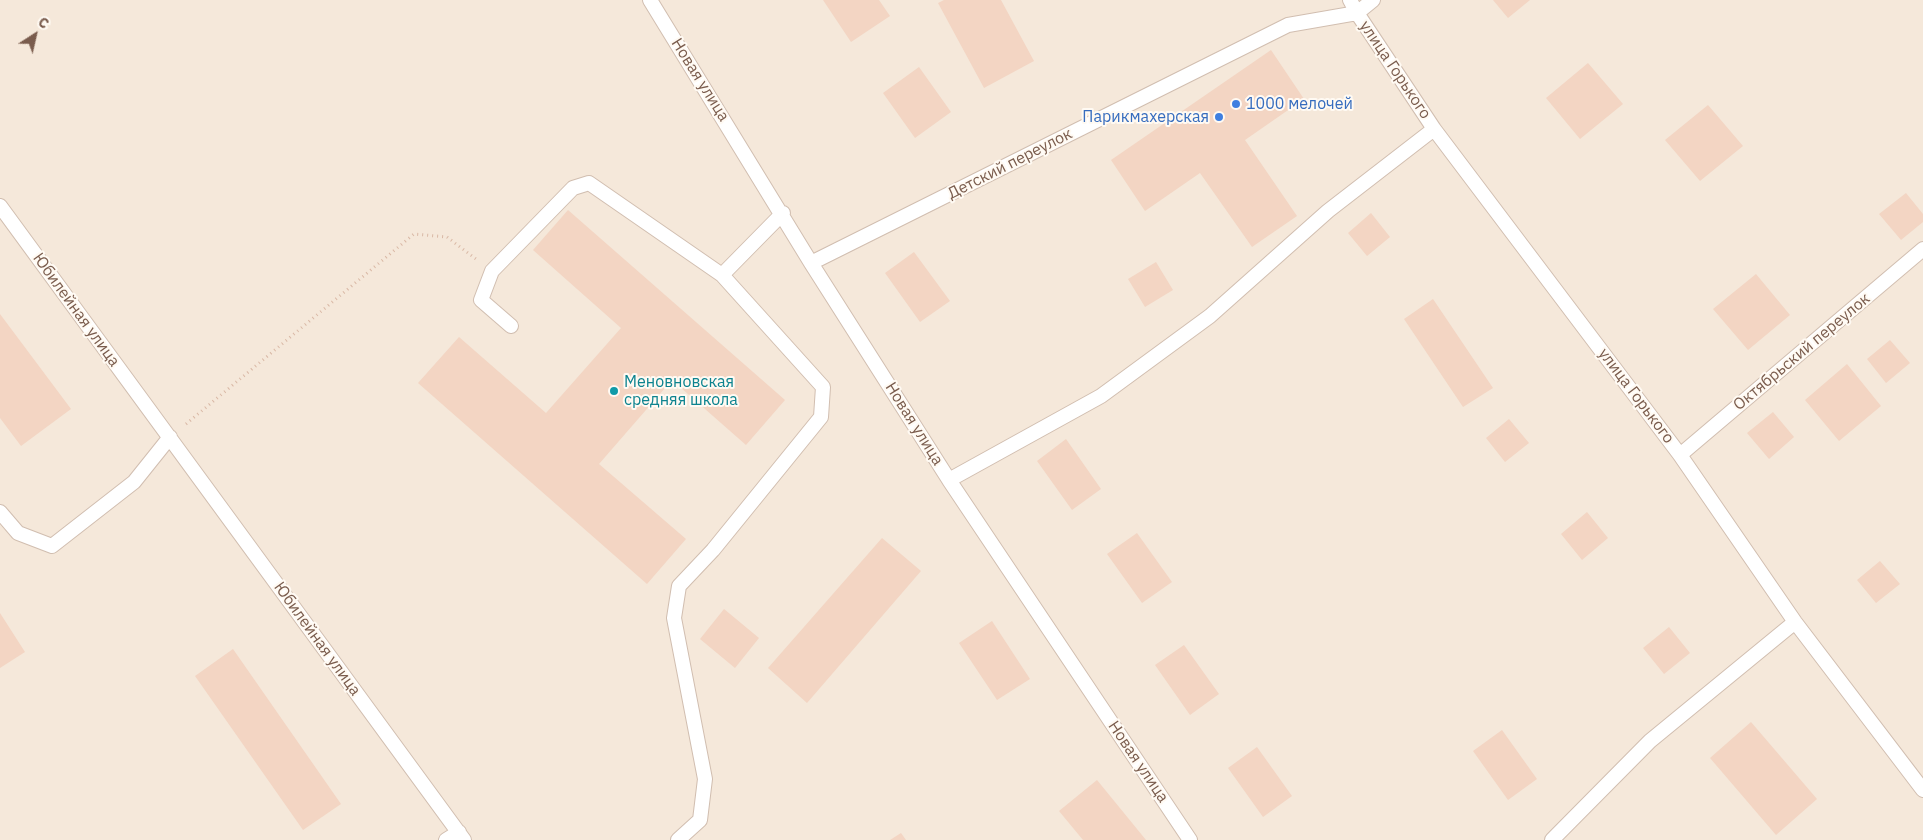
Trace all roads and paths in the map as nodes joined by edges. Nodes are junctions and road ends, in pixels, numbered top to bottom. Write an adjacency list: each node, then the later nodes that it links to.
1 (650, 0): 6 (lane, Новая улица)
2 (1373, 0): 3 (lane, Детский переулок)
3 (1353, 6): 4 (lane, улица Горького); 8 (lane, Детский переулок)
4 (1434, 129): 13 (lane, улица Горького); 14 (lane)
5 (0, 206): 12 (lane, Юбилейная улица)
6 (783, 214): 8 (lane, Новая улица); 10 (lane)
7 (1923, 249): 13 (lane, Октябрьский переулок)
8 (811, 263): 14 (lane, Новая улица)
9 (492, 271): 10 (lane); 11 (lane); 12 (path)
10 (722, 275): 20 (lane)
11 (511, 326)
12 (170, 437): 15 (lane); 18 (lane, Юбилейная улица)
13 (1680, 454): 16 (lane, улица Горького)
14 (949, 480): 21 (lane, Новая улица)
15 (0, 512)
16 (1796, 622): 17 (lane, улица Горького); 22 (lane)
17 (1923, 790)
18 (461, 836): 19 (lane)
19 (446, 840)
20 (678, 840)
21 (1190, 840)
22 (1552, 840)

